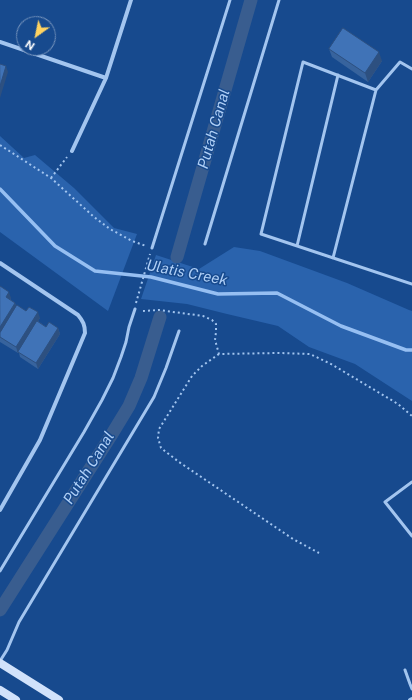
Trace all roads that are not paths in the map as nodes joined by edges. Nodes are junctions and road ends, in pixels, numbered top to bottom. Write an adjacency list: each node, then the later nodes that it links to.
1 (130, 0): 7 (street)
2 (230, 0): 12 (lane)
3 (280, 0): 10 (lane)
4 (0, 42): 7 (street)
5 (412, 70): 8 (lane)
6 (338, 76): 8 (lane); 11 (lane); 11 (lane)
7 (106, 78): 9 (street)
8 (376, 90): 13 (lane)
9 (72, 150)
10 (205, 244)
11 (297, 246): 13 (lane)
12 (152, 248)
13 (333, 258): 15 (lane)
14 (0, 263): 19 (street)
15 (412, 284)
16 (135, 310): 21 (lane)
17 (179, 330): 22 (lane)
18 (412, 482): 20 (lane)
19 (0, 510)
20 (412, 536)
21 (0, 571)
22 (0, 662): 27 (main road)
23 (406, 670): 24 (lane)
24 (412, 689)
25 (0, 690): 26 (main road)
26 (16, 700)
27 (59, 700)

